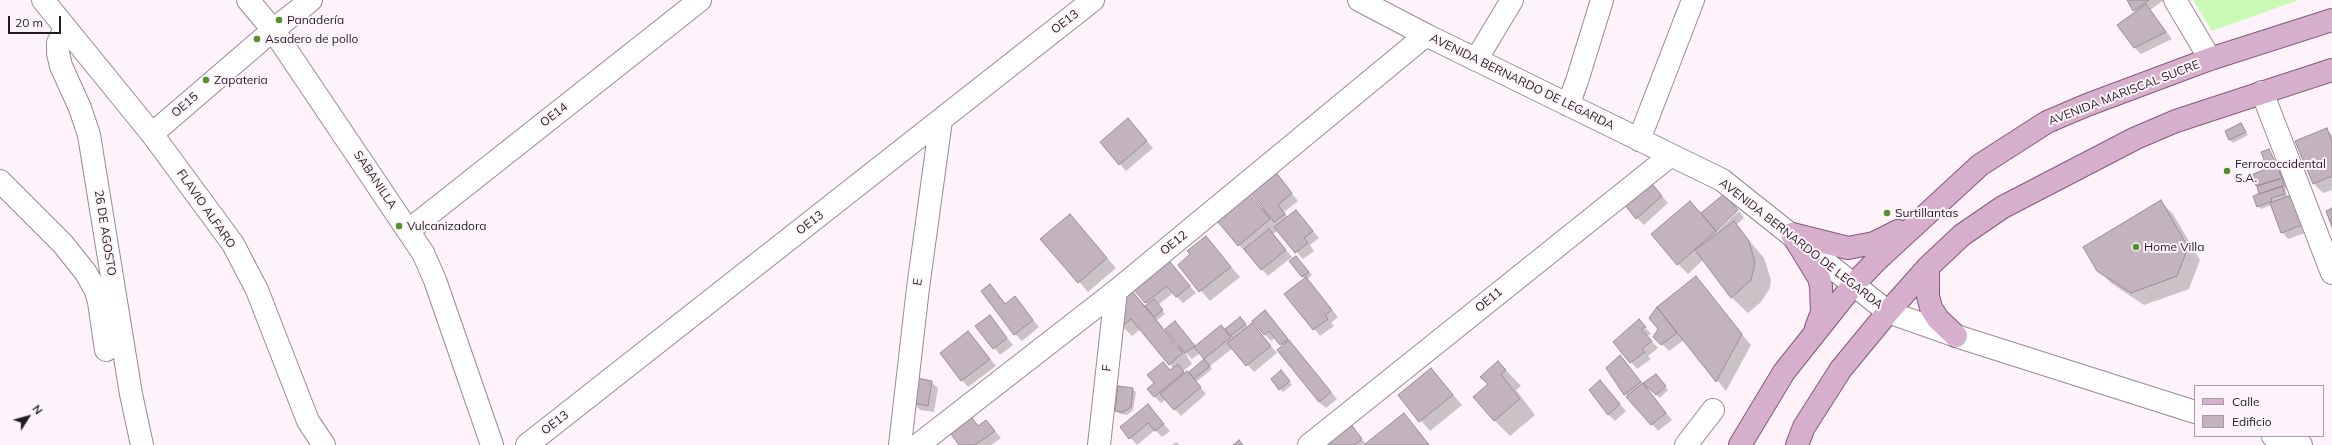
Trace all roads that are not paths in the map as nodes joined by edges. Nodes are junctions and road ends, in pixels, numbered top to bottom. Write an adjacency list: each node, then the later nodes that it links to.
1 (43, 0): 12 (street, FLAVIO ALFARO)
2 (248, 0): 13 (street, SABANILLA)
3 (311, 0): 13 (street, OE15)
4 (700, 0): 26 (street, OE14)
5 (1093, 0): 20 (street, OE13)
6 (1359, 0): 14 (street, AVENIDA BERNARDO DE LEGARDA)
7 (1512, 0): 16 (street)
8 (1602, 0): 19 (street)
9 (1693, 0): 22 (street)
10 (2174, 0): 15 (street)
11 (2332, 20): 15 (main road, AVENIDA MARISCAL SUCRE)
12 (65, 28): 21 (street, FLAVIO ALFARO); 39 (street, 26 DE AGOSTO)
13 (273, 30): 21 (street, OE15); 26 (street, SABANILLA)
14 (1426, 35): 16 (street, AVENIDA BERNARDO DE LEGARDA); 31 (street, OE12)
15 (2210, 59): 25 (main road, AVENIDA MARISCAL SUCRE)
16 (1476, 60): 19 (street, AVENIDA BERNARDO DE LEGARDA)
17 (2332, 70): 18 (main road)
18 (2262, 92): 28 (main road); 29 (street)
19 (1568, 105): 22 (street, AVENIDA BERNARDO DE LEGARDA)
20 (941, 120): 42 (street, OE13); 43 (street, E)
21 (152, 134): 40 (street, FLAVIO ALFARO)
22 (1639, 140): 23 (street, AVENIDA BERNARDO DE LEGARDA)
23 (1670, 156): 27 (street, AVENIDA BERNARDO DE LEGARDA); 46 (street, OE11)
24 (0, 181): 35 (street)
25 (1922, 218): 27 (main road); 30 (main road, AVENIDA MARISCAL SUCRE)
26 (408, 230): 41 (street, SABANILLA)
27 (1792, 234): 30 (street, AVENIDA BERNARDO DE LEGARDA); 33 (main road)
28 (1928, 267): 32 (main road); 34 (main road)
29 (2332, 273)
30 (1854, 284): 32 (street, AVENIDA BERNARDO DE LEGARDA); 33 (main road, AVENIDA MARISCAL SUCRE)
31 (1116, 291): 44 (street, OE12); 45 (street, F)
32 (1888, 312): 34 (street, AVENIDA BERNARDO DE LEGARDA); 49 (main road)
33 (1814, 334): 48 (main road, AVENIDA MARISCAL SUCRE)
34 (1956, 336): 37 (street, AVENIDA BERNARDO DE LEGARDA)
35 (106, 350)
36 (1713, 410): 47 (street)
37 (2194, 412)
38 (2276, 437): 50 (street)
39 (142, 445)
40 (324, 445)
41 (492, 445)
42 (527, 445)
43 (900, 445)
44 (918, 445)
45 (1099, 445)
46 (1309, 445)
47 (1686, 445)
48 (1740, 445)
49 (1797, 445)
50 (2301, 445)

